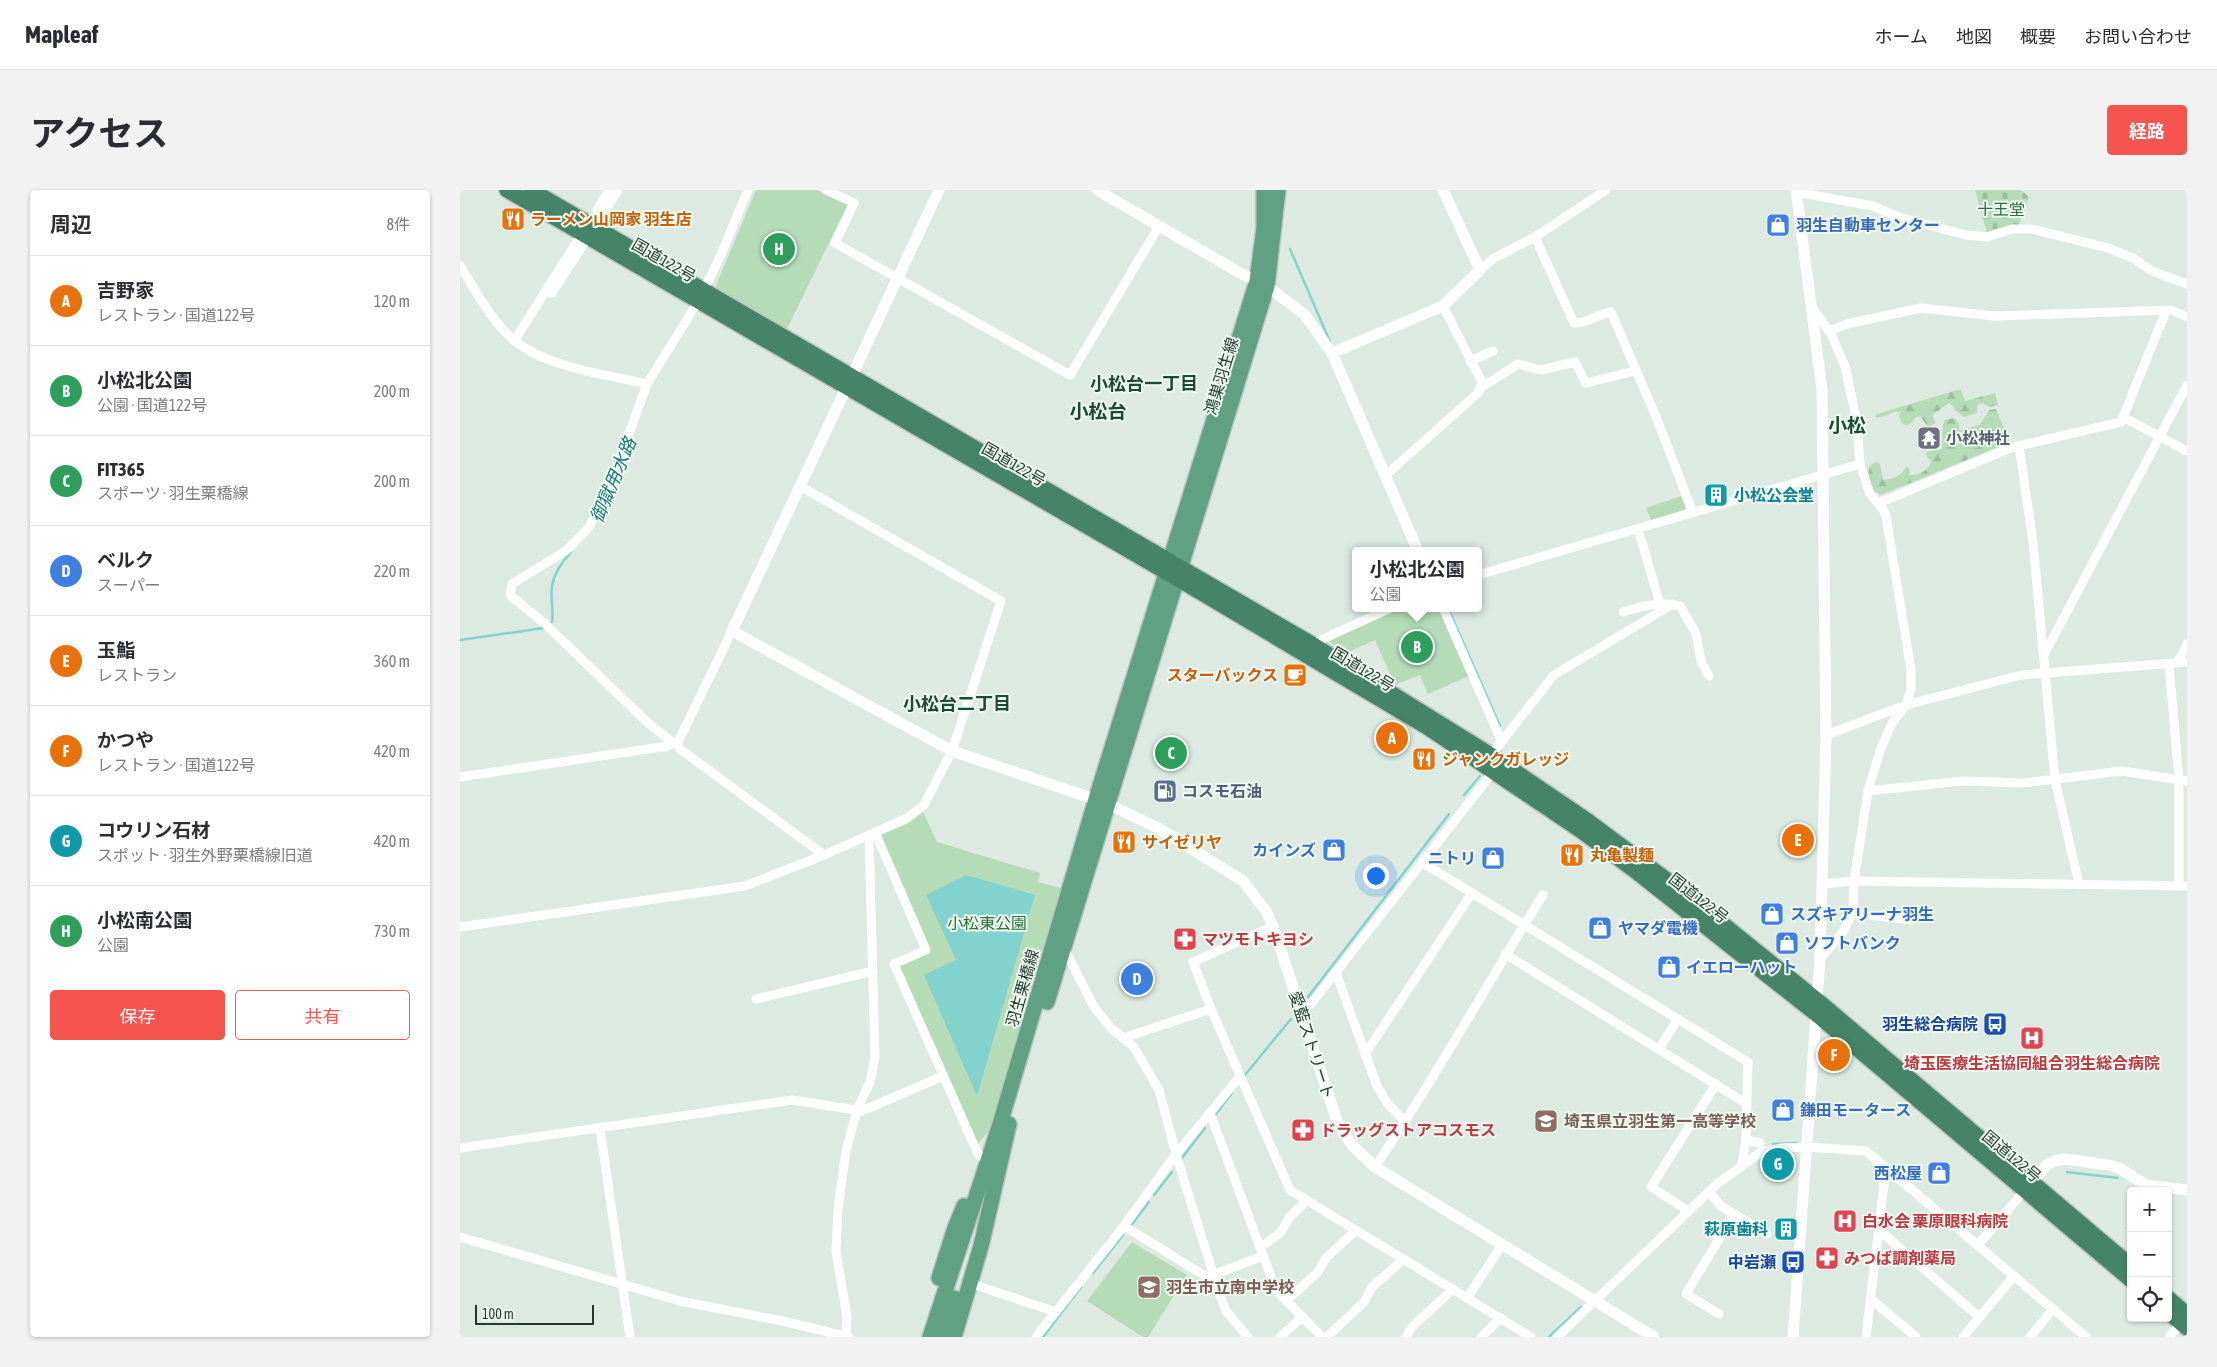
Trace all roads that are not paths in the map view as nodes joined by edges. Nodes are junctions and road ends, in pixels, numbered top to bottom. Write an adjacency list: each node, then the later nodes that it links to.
1 (507, 190): 16 (highway, 国道122号)
2 (531, 190): 16 (highway, 国道122号)
3 (609, 190): 14 (street)
4 (618, 190): 16 (street)
5 (748, 190): 23 (street)
6 (826, 190): 20 (street)
7 (939, 190): 20 (street)
8 (1097, 190): 15 (street)
9 (1264, 190): 21 (main road, 鴻巣羽生線)
10 (1278, 190): 21 (main road, 鴻巣羽生線)
11 (1444, 190): 19 (street)
12 (1606, 190): 17 (street)
13 (1796, 191): 22 (street); 25 (street)
14 (597, 210)
15 (1159, 226): 20 (street); 21 (street)
16 (587, 235): 23 (highway, 国道122号); 29 (street)
17 (1535, 237): 19 (street); 33 (street)
18 (460, 266): 29 (street)
19 (1480, 270): 24 (street)
20 (897, 278): 34 (street)
21 (1262, 284): 31 (street); 50 (main road, 鴻巣羽生線)
22 (2187, 284)
23 (701, 295): 34 (highway, 国道122号); 35 (street)
24 (1443, 306): 31 (street); 32 (street)
25 (1812, 307): 28 (street); 44 (street)
26 (2166, 310): 27 (street); 28 (street); 38 (street)
27 (2187, 317)
28 (1829, 331): 42 (street)
29 (514, 341): 35 (street)
30 (1493, 351): 32 (street)
31 (1332, 353): 43 (street)
32 (1470, 361): 37 (street)
33 (1635, 371): 37 (street); 47 (street)
34 (850, 381): 45 (street); 50 (highway, 国道122号)
35 (647, 384): 67 (street)
36 (2187, 385): 39 (street)
37 (1480, 389): 43 (street)
38 (2123, 417): 39 (street); 40 (street)
39 (2161, 437): 41 (street); 60 (street)
40 (2019, 446): 46 (street); 60 (street)
41 (2187, 451)
42 (1860, 464): 44 (street); 46 (street)
43 (1385, 476): 49 (street)
44 (1824, 476): 47 (street); 65 (street)
45 (800, 486): 57 (street); 68 (street)
46 (1879, 504): 64 (street)
47 (1693, 513): 48 (street)
48 (1638, 529): 51 (street); 52 (street)
49 (1416, 547)
50 (1173, 570): 58 (highway, 国道122号); 70 (highway, 国道122号); 75 (main road, 羽生栗橋線)
51 (1482, 574)
52 (1660, 604): 53 (street); 56 (street)
53 (1673, 604): 63 (street); 66 (street)
54 (1382, 612): 58 (street)
55 (1445, 612): 66 (street)
56 (1623, 612)
57 (732, 631): 67 (street); 68 (street, 愛藍ストリート)
58 (1312, 644): 69 (highway, 国道122号)
59 (2187, 644): 61 (street)
60 (2045, 653): 62 (street)
61 (2178, 663): 62 (street); 73 (street)
62 (2046, 673): 64 (street); 72 (street)
63 (1709, 676)
64 (1906, 705): 65 (street); 74 (street)
65 (1826, 735): 80 (street)
66 (1501, 740): 69 (street)
67 (674, 743): 71 (street); 77 (street)
68 (952, 751): 75 (street, 愛藍ストリート); 76 (street)
69 (1491, 755): 96 (highway, 国道122号)
70 (1493, 772): 78 (street); 96 (highway, 国道122号)
71 (460, 777)
72 (2055, 780): 73 (street); 74 (street); 81 (street)
73 (2183, 780): 82 (street)
74 (1868, 791): 79 (street)
75 (1101, 801): 88 (street, 愛藍ストリート); 90 (main road, 羽生栗橋線); 110 (main road, 羽生栗橋線)
76 (872, 834): 77 (street); 93 (street); 103 (street)
77 (824, 855): 89 (street)
78 (1423, 863): 83 (street); 94 (street)
79 (1854, 880): 80 (street); 81 (street); 85 (street)
80 (1823, 884): 92 (street)
81 (2079, 884): 82 (street)
82 (2183, 885)
83 (1472, 893): 87 (street); 102 (street)
84 (1543, 895): 87 (street)
85 (1853, 913): 86 (street); 92 (street)
86 (1911, 920)
87 (1524, 924): 91 (street); 99 (street)
88 (1274, 926): 97 (street); 98 (street, 愛藍ストリート)
89 (460, 927)
90 (1063, 948): 100 (street); 110 (main road, 羽生栗橋線)
91 (1505, 954): 101 (street); 109 (street)
92 (1820, 959): 96 (street)
93 (873, 971): 95 (street); 107 (street)
94 (1336, 973): 98 (street); 102 (street)
95 (756, 999)
96 (1816, 1006): 114 (street); 121 (highway, 国道122号)
97 (1211, 1009): 100 (street); 104 (street)
98 (1302, 1012): 119 (street, 愛藍ストリート)
99 (1678, 1019): 101 (street); 106 (street)
100 (1122, 1038): 116 (street)
101 (1659, 1049): 105 (street)
102 (1366, 1054): 109 (street)
103 (943, 1076): 107 (street); 117 (street)
104 (1240, 1076): 108 (street); 124 (street)
105 (1716, 1084): 106 (street); 125 (street)
106 (1747, 1104): 112 (street)
107 (857, 1110): 111 (street); 156 (street)
108 (1210, 1113): 116 (street); 134 (street)
109 (1406, 1122): 119 (street)
110 (1005, 1123): 117 (main road); 159 (main road, 羽生栗橋線); 160 (main road, 羽生栗橋線); 161 (main road)
111 (600, 1128): 115 (street); 140 (street)
112 (1746, 1140): 113 (street); 118 (street)
113 (1760, 1143)
114 (1807, 1147): 118 (street); 120 (street); 172 (street)
115 (460, 1148)
116 (1176, 1154): 127 (street); 139 (street)
117 (985, 1159): 158 (main road)
118 (1742, 1164): 123 (street)
119 (1375, 1167): 132 (street, 愛藍ストリート)
120 (1886, 1167): 129 (street); 133 (street)
121 (2028, 1186): 122 (street); 133 (street); 136 (highway, 国道122号); 138 (highway, 国道122号)
122 (2187, 1190)
123 (1709, 1192): 125 (street); 126 (street)
124 (1307, 1200): 128 (street); 134 (street)
125 (1688, 1211): 146 (street)
126 (1734, 1214): 130 (street); 150 (street)
127 (1124, 1226): 139 (street); 149 (street)
128 (1356, 1230): 135 (street); 145 (street)
129 (1879, 1230): 144 (street); 153 (street)
130 (1767, 1234)
131 (460, 1237): 140 (street)
132 (1502, 1244): 143 (street); 146 (street, 愛藍ストリート)
133 (1978, 1245): 137 (street)
134 (1262, 1252): 139 (street); 145 (street)
135 (1404, 1259): 142 (street); 166 (street)
136 (2127, 1263)
137 (2014, 1276): 148 (street); 153 (street)
138 (2128, 1277)
139 (1214, 1278): 163 (street)
140 (623, 1284): 156 (street); 157 (street)
141 (975, 1285): 149 (street)
142 (1453, 1289): 143 (street); 167 (street)
143 (1467, 1298): 154 (street)
144 (1871, 1299): 173 (street); 174 (street)
145 (1286, 1301): 152 (street)
146 (1594, 1302): 170 (street); 171 (street, 愛藍ストリート)
147 (2172, 1304): 155 (highway)
148 (2053, 1310): 176 (street); 177 (street)
149 (1056, 1312): 162 (street)
150 (1719, 1314)
151 (2172, 1314): 155 (highway)
152 (1302, 1317): 164 (street); 165 (street)
153 (1979, 1317): 175 (street)
154 (1501, 1318): 168 (street); 169 (street)
155 (2185, 1322): 178 (street)
156 (848, 1336)
157 (630, 1337)
158 (920, 1337)
159 (930, 1337)
160 (942, 1337)
161 (954, 1337)
162 (1036, 1337)
163 (1248, 1337)
164 (1280, 1337)
165 (1322, 1337)
166 (1327, 1337)
167 (1406, 1337)
168 (1481, 1337)
169 (1531, 1337)
170 (1557, 1337)
171 (1654, 1337)
172 (1793, 1337)
173 (1866, 1337)
174 (1916, 1337)
175 (1963, 1337)
176 (2030, 1337)
177 (2086, 1337)
178 (2169, 1337)

